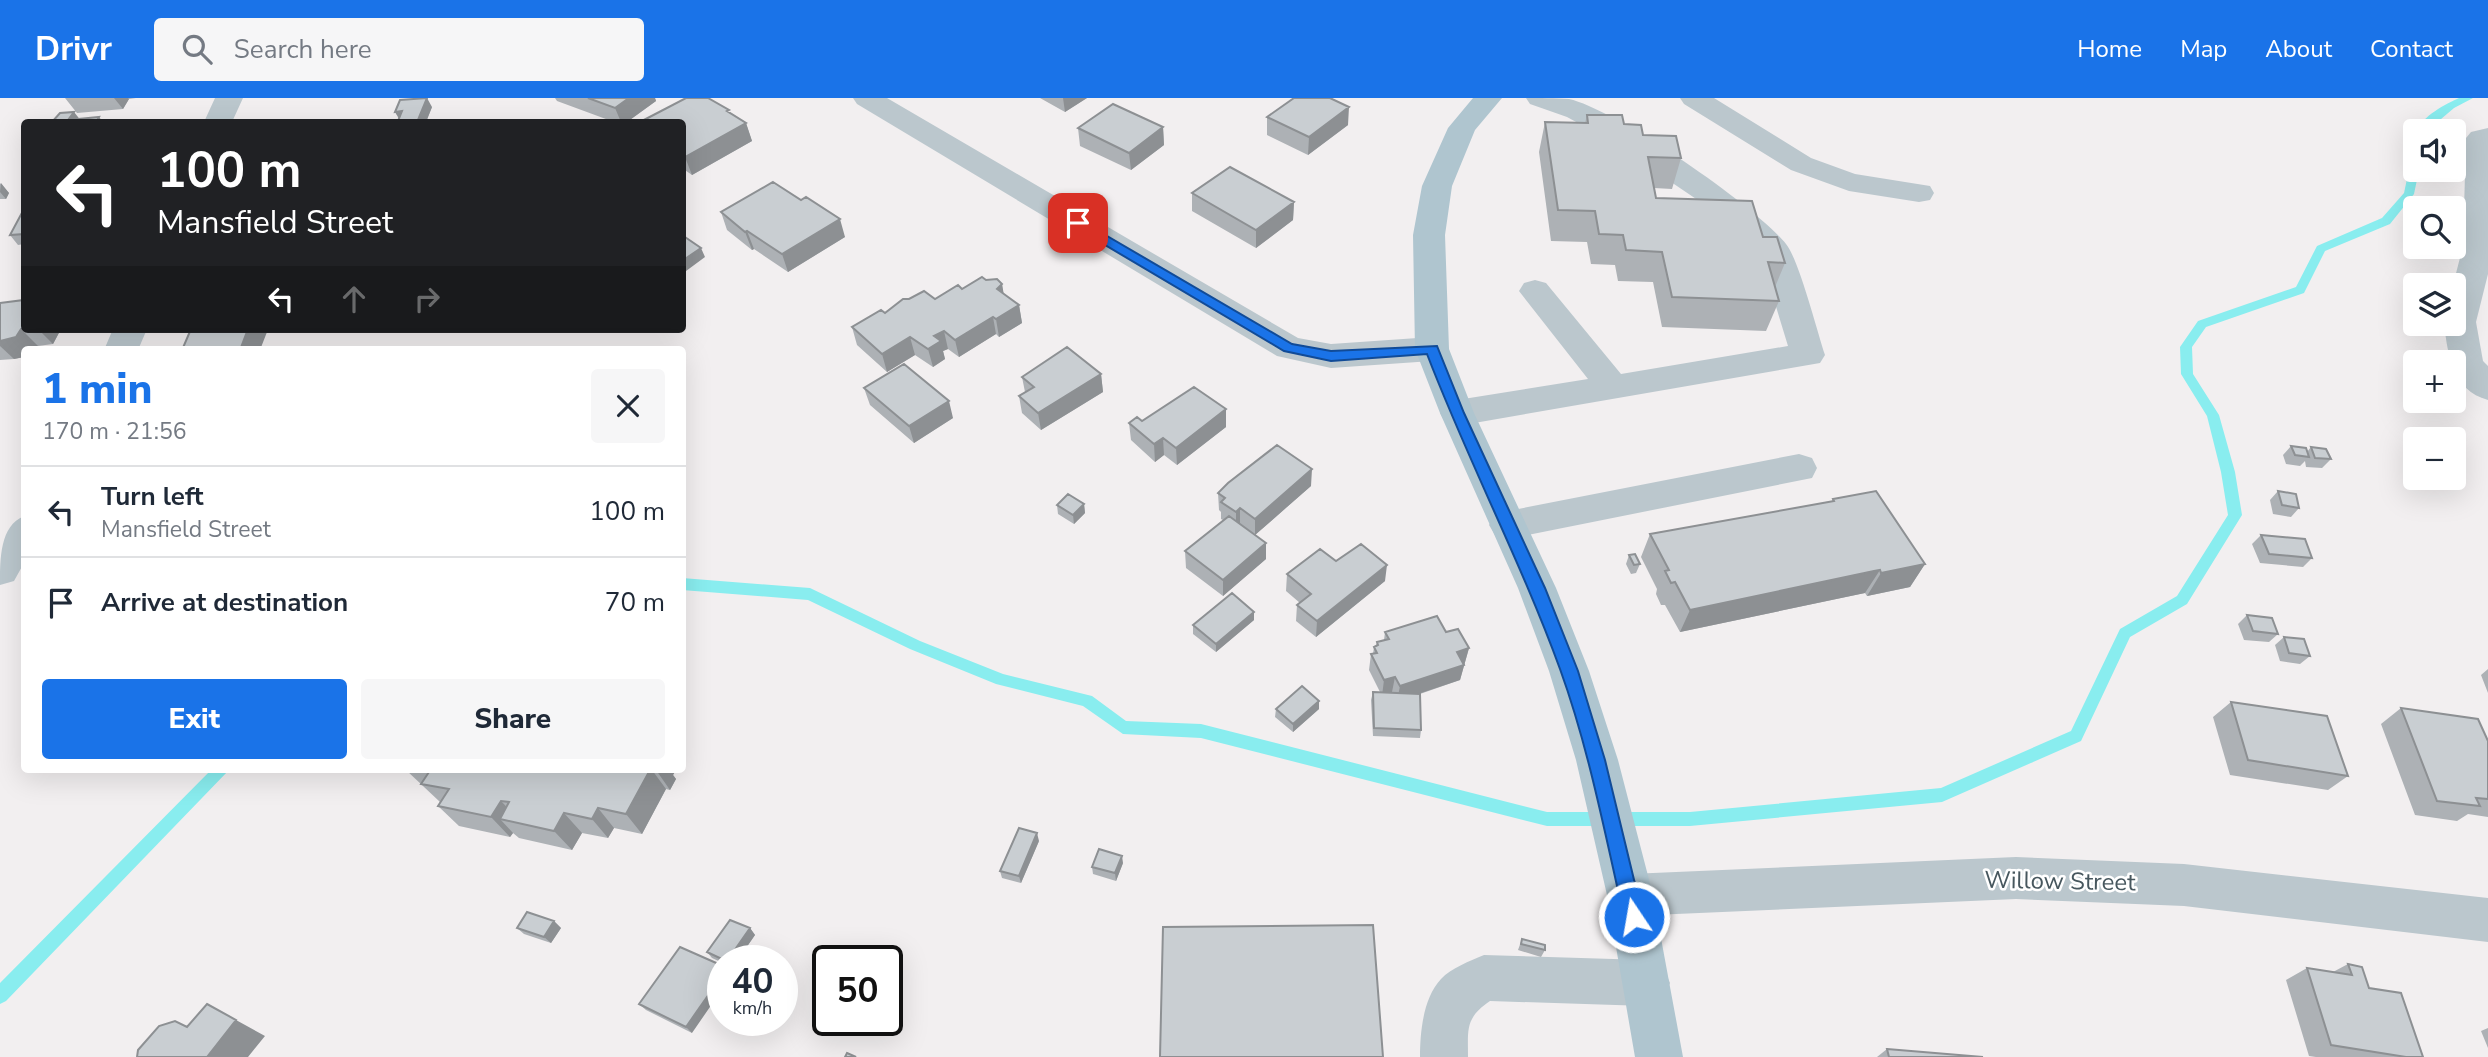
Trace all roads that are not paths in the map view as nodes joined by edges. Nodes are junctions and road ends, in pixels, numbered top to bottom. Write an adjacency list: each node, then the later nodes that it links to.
1 (229, 98): 7 (street)
2 (867, 98): 11 (street)
3 (1488, 98): 11 (main road)
4 (1540, 98): 6 (street)
5 (1694, 98): 9 (street)
6 (1590, 104): 12 (street)
7 (219, 119)
8 (2488, 136): 13 (street)
9 (1919, 193)
10 (1535, 291): 12 (street)
11 (1432, 349): 14 (main road)
12 (1613, 387): 14 (street)
13 (2488, 388)
14 (1457, 413): 16 (main road)
15 (1799, 468): 16 (street)
16 (1508, 525): 19 (main road)
17 (21, 536): 18 (street)
18 (0, 570)
19 (1630, 895): 20 (street, Willow Street); 21 (main road)
20 (2488, 920)
21 (1646, 983): 22 (street); 23 (main road)
22 (1444, 1057)
23 (1659, 1057)

